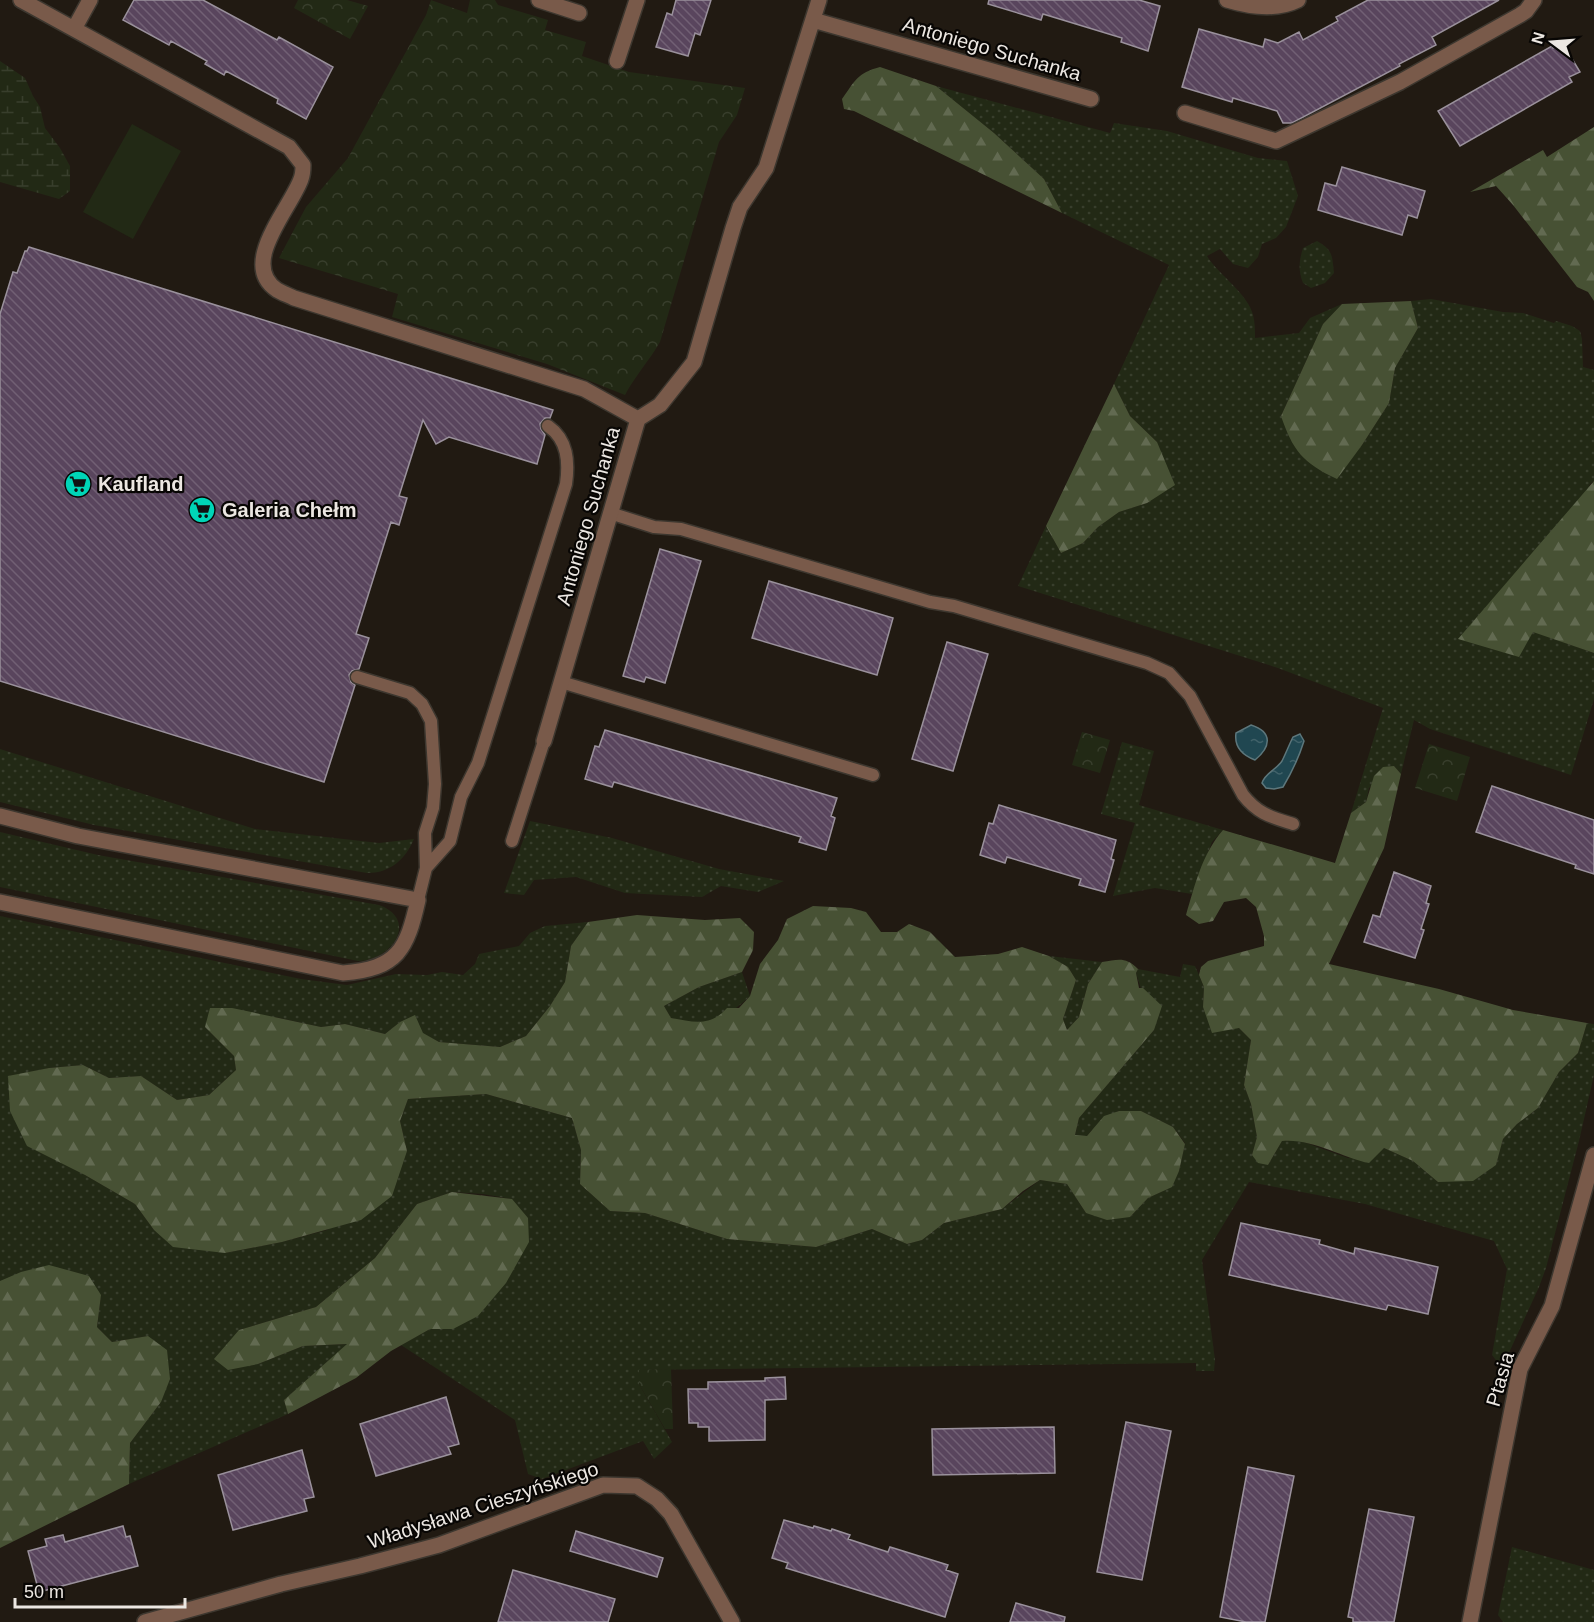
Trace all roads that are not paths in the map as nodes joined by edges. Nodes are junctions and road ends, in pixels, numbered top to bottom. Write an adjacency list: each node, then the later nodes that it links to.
1 (21, 0): 11 (street)
2 (90, 0): 11 (street)
3 (539, 0): 9 (street)
4 (637, 0): 12 (street)
5 (819, 0): 10 (street, Antoniego Suchanka)
6 (1227, 0): 7 (street)
7 (1298, 0)
8 (1534, 0): 14 (street)
9 (579, 13)
10 (813, 20): 13 (street, Antoniego Suchanka); 15 (street, Antoniego Suchanka)
11 (74, 29): 15 (street)
12 (617, 61)
13 (1091, 99)
14 (1185, 113)
15 (638, 419): 17 (street, Antoniego Suchanka)
16 (548, 426): 25 (lane)
17 (610, 513): 19 (street, Antoniego Suchanka); 23 (lane)
18 (357, 677): 25 (lane)
19 (561, 682): 20 (street, Antoniego Suchanka); 21 (lane)
20 (544, 741): 24 (lane)
21 (873, 775)
22 (0, 816): 26 (street)
23 (1293, 824)
24 (512, 841)
25 (426, 868): 26 (lane)
26 (418, 900): 27 (street)
27 (0, 902)
28 (1594, 1155): 31 (street, Ptasia)
29 (145, 1622): 30 (street, Władysława Cieszyńskiego)
30 (732, 1622)
31 (1470, 1622)

